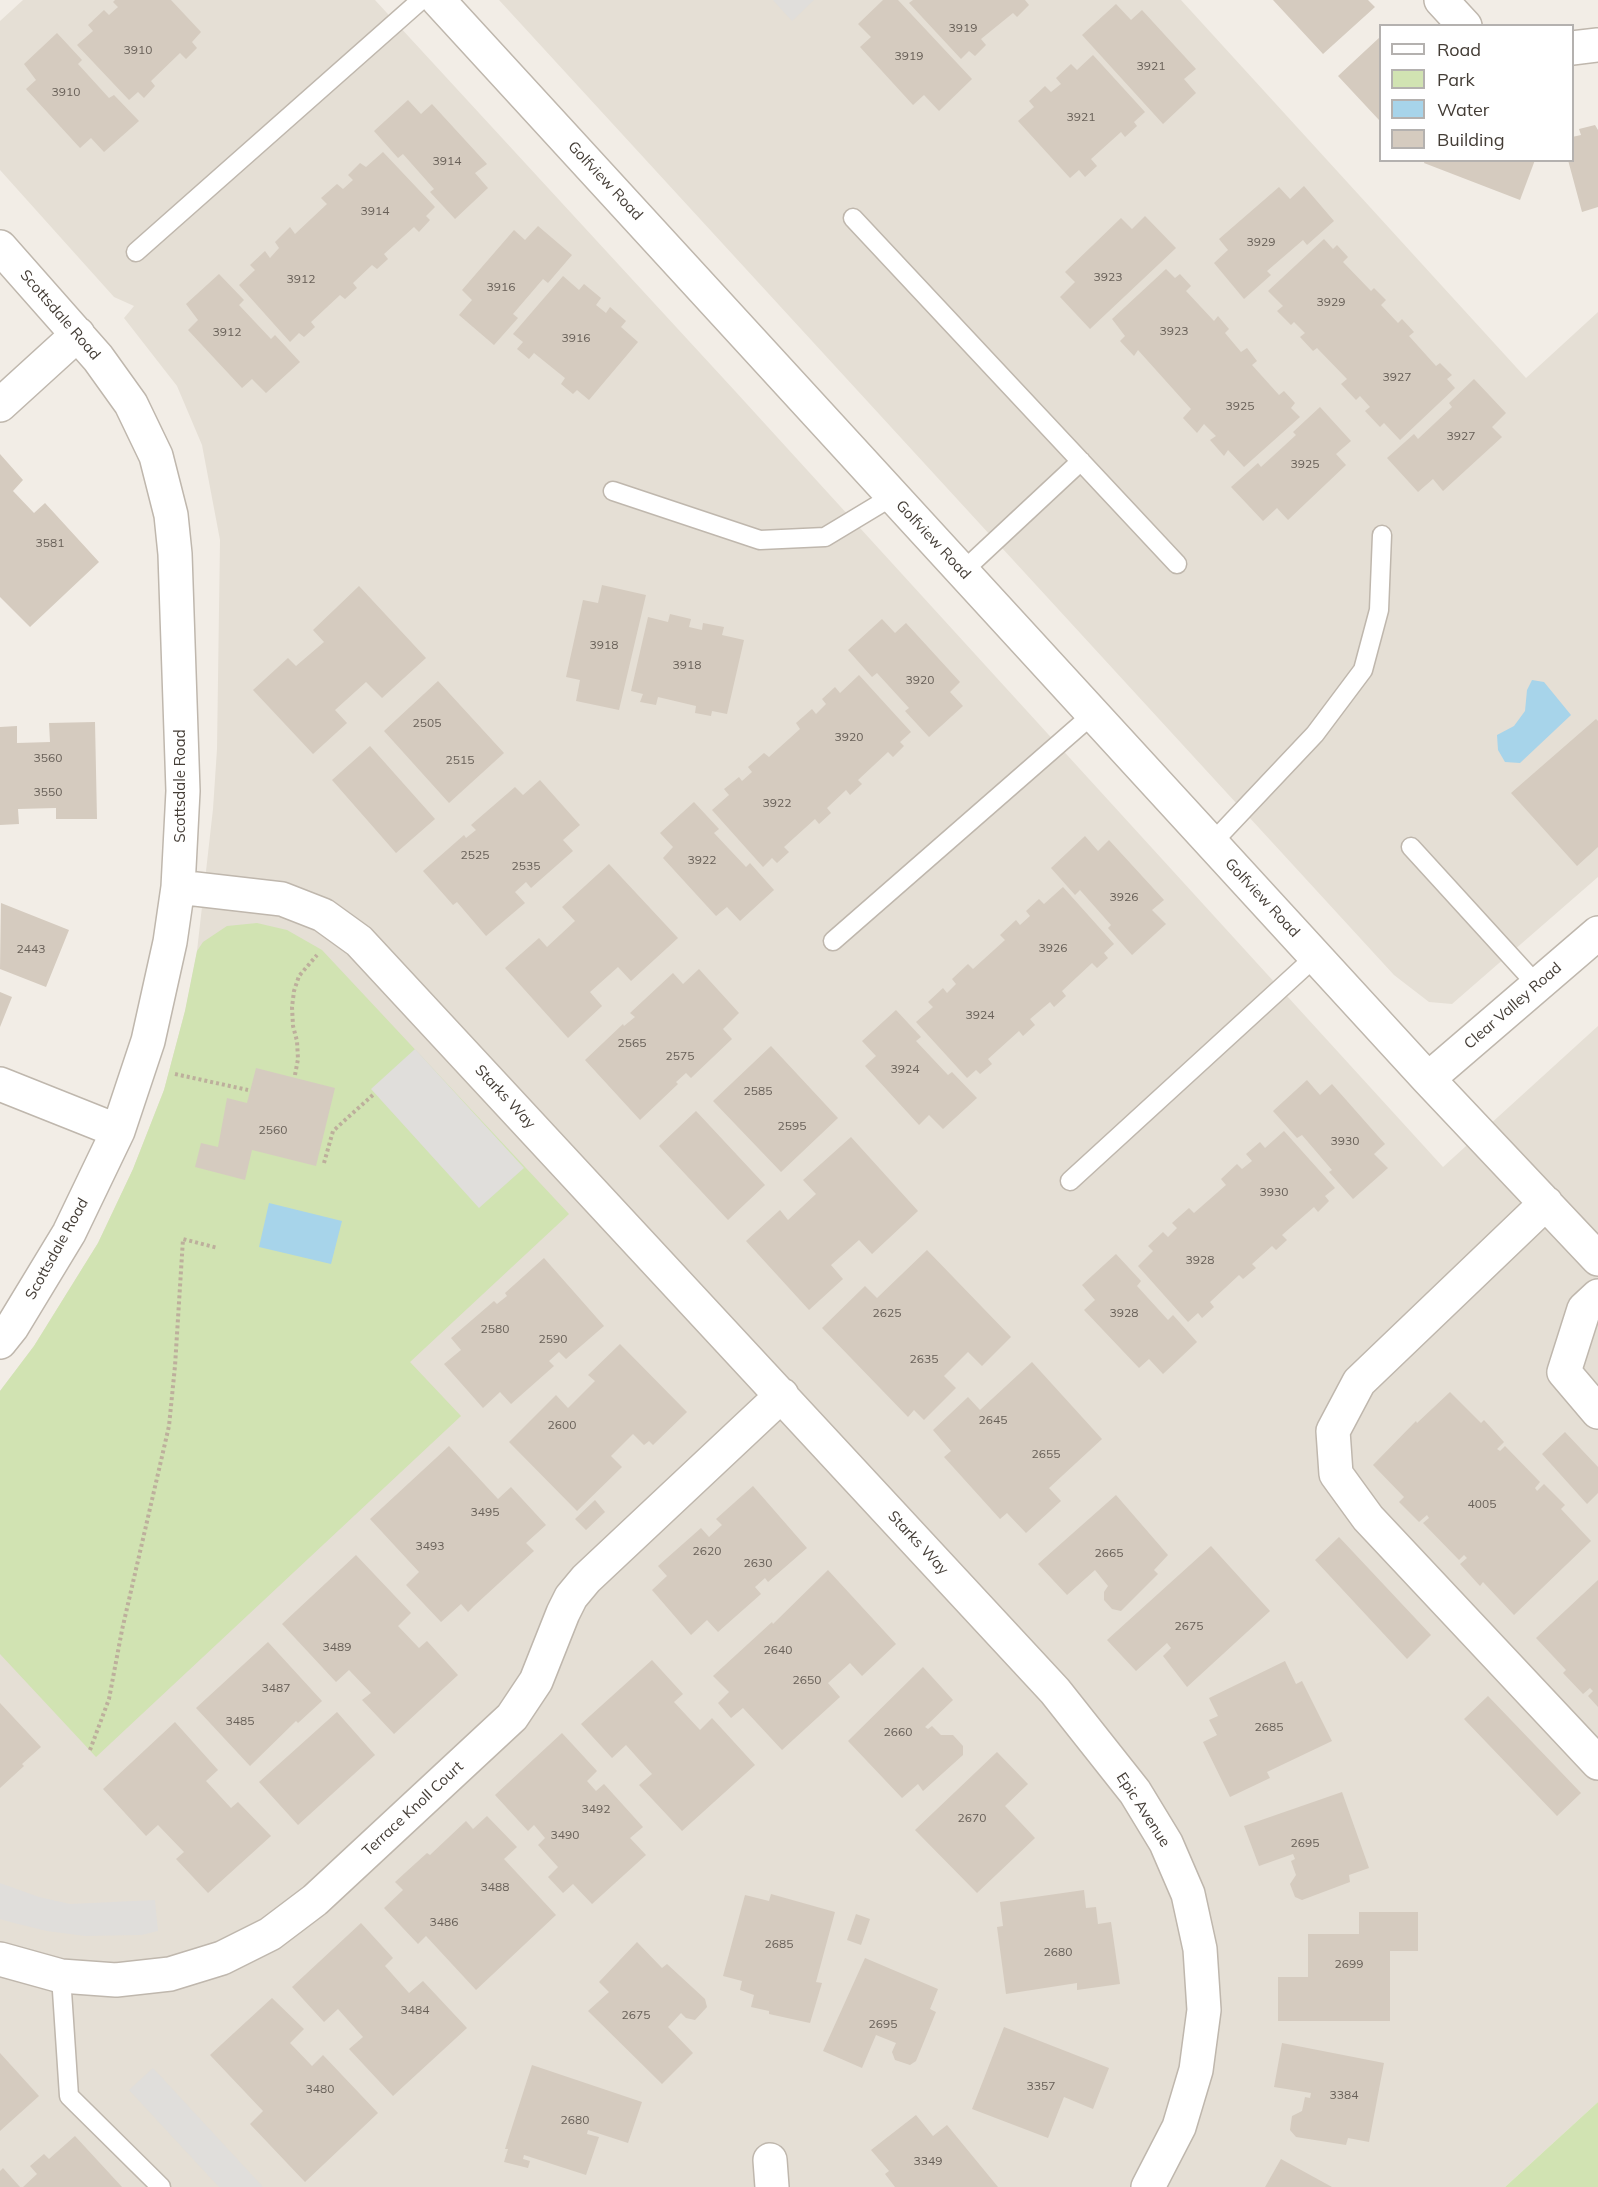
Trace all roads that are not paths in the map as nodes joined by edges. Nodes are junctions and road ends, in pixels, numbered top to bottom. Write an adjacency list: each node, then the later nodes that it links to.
1 (421, 0): 9 (lane)
2 (438, 0): 14 (street, Golfview Road)
3 (1441, 0): 4 (street)
4 (1463, 24)
5 (1598, 45): 6 (street)
6 (1574, 48)
7 (854, 218): 12 (lane)
8 (0, 247): 10 (street, Scottsdale Road)
9 (136, 252)
10 (78, 334): 11 (street); 21 (street, Scottsdale Road)
11 (0, 405)
12 (1081, 462): 16 (lane); 17 (lane)
13 (613, 491): 14 (lane)
14 (893, 496): 17 (street, Golfview Road)
15 (1382, 535): 19 (lane)
16 (1177, 564)
17 (963, 571): 18 (street, Golfview Road)
18 (1093, 714): 19 (street, Golfview Road); 23 (lane)
19 (1212, 843): 24 (street, Golfview Road)
20 (1411, 847): 25 (lane)
21 (178, 887): 28 (street, Scottsdale Road); 34 (street, Starks Way)
22 (1598, 933): 25 (street, Clear Valley Road)
23 (833, 941)
24 (1316, 956): 26 (street, Golfview Road); 29 (lane)
25 (1537, 985): 26 (street, Clear Valley Road)
26 (1428, 1079): 30 (street, Golfview Road)
27 (0, 1084): 28 (street)
28 (118, 1131): 33 (street, Scottsdale Road)
29 (1070, 1181)
30 (1546, 1203): 31 (street, Golfview Road); 37 (street)
31 (1598, 1259)
32 (1598, 1296): 35 (street)
33 (0, 1342)
34 (782, 1395): 36 (street, Starks Way); 39 (street, Terrace Knoll Court)
35 (1598, 1412)
36 (1055, 1691): 41 (street, Epic Avenue)
37 (1598, 1763)
38 (0, 1959): 39 (street, Terrace Knoll Court)
39 (61, 1976): 40 (lane)
40 (161, 2187)
41 (1148, 2187)

